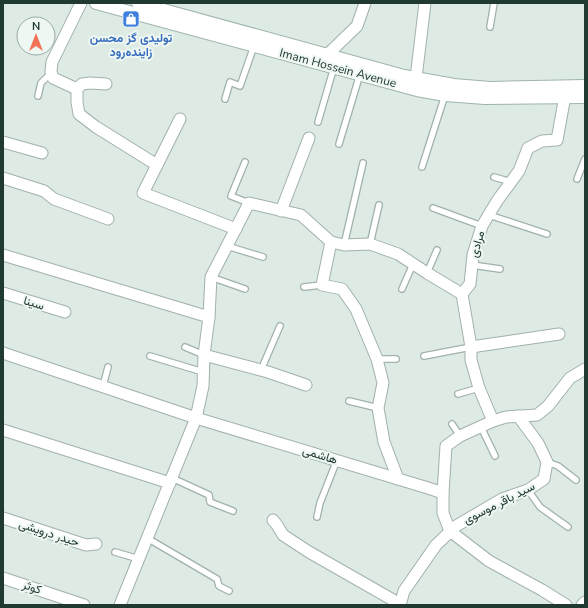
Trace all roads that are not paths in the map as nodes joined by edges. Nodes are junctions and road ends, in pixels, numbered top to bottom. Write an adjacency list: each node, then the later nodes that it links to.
1 (81, 3): 10 (street)
2 (96, 3): 8 (main road, Imam Hossein Avenue)
3 (138, 3): 9 (main road, Imam Hossein Avenue)
4 (366, 3): 9 (street)
5 (425, 3): 12 (street)
6 (494, 3): 7 (lane)
7 (490, 27)
8 (254, 46): 9 (main road, Imam Hossein Avenue); 20 (lane)
9 (328, 62): 11 (main road, Imam Hossein Avenue); 12 (main road, Imam Hossein Avenue); 22 (lane)
10 (51, 72): 15 (street); 17 (lane)
11 (360, 74): 16 (main road, Imam Hossein Avenue); 25 (lane)
12 (416, 78): 14 (main road, Imam Hossein Avenue)
13 (106, 84): 15 (street)
14 (585, 86)
15 (77, 89): 30 (street)
16 (445, 95): 18 (main road, Imam Hossein Avenue); 31 (lane)
17 (38, 96)
18 (565, 96): 19 (main road, Imam Hossein Avenue); 35 (street, مرادی)
19 (585, 97)
20 (225, 99)
21 (180, 119): 30 (street)
22 (318, 122)
23 (309, 138): 39 (street)
24 (3, 142): 26 (street)
25 (339, 144)
26 (42, 153)
27 (585, 160): 34 (lane)
28 (245, 162): 36 (lane)
29 (363, 163): 47 (lane)
30 (157, 165): 43 (street)
31 (422, 167)
32 (494, 177): 35 (lane)
33 (3, 178): 41 (street)
34 (576, 179)
35 (511, 182): 40 (street, مرادی)
36 (248, 203): 39 (street); 43 (street)
37 (379, 205): 46 (lane)
38 (433, 208): 42 (lane)
39 (281, 211): 45 (street)
40 (489, 215): 42 (street, مرادی); 44 (lane)
41 (108, 219)
42 (482, 226): 53 (street, مرادی)
43 (236, 229): 48 (street)
44 (547, 234)
45 (331, 242): 47 (street); 57 (street)
46 (370, 244): 47 (street); 52 (street)
47 (344, 245)
48 (226, 246): 51 (lane); 56 (street)
49 (437, 250): 55 (lane)
50 (3, 255): 64 (street)
51 (263, 257)
52 (413, 264): 55 (street); 60 (lane)
53 (472, 265): 54 (lane); 62 (street, مرادی)
54 (500, 269)
55 (427, 273): 62 (street)
56 (211, 277): 59 (lane); 64 (street)
57 (322, 285): 58 (lane); 73 (street)
58 (304, 287)
59 (245, 289)
60 (402, 289)
61 (3, 293): 63 (street, سینا)
62 (462, 294): 68 (street)
63 (65, 312)
64 (209, 317): 70 (street)
65 (280, 326): 77 (lane)
66 (559, 334): 68 (street)
67 (185, 347): 70 (lane)
68 (471, 347): 72 (lane); 81 (street)
69 (3, 353): 80 (street, هاشمی)
70 (204, 355): 77 (street); 78 (street)
71 (150, 356): 78 (lane)
72 (424, 356)
73 (377, 359): 74 (lane); 84 (street)
74 (396, 359)
75 (108, 367): 80 (lane)
76 (585, 369): 85 (street)
77 (261, 370): 79 (street)
78 (203, 372): 86 (street)
79 (306, 385)
80 (103, 386): 86 (street, هاشمی)
81 (479, 388): 82 (lane); 87 (street)
82 (458, 394)
83 (349, 401): 84 (lane)
84 (378, 408): 95 (street)
85 (518, 416): 87 (street); 94 (street)
86 (196, 418): 93 (street, هاشمی); 96 (street)
87 (493, 421): 89 (street)
88 (452, 424): 91 (lane)
89 (481, 427): 91 (street); 92 (lane)
90 (3, 430): 96 (street)
91 (460, 436): 99 (street)
92 (495, 456)
93 (337, 460): 95 (street, هاشمی); 101 (lane)
94 (547, 462): 97 (lane); 98 (street, سید باقر موسوی)
95 (398, 479): 99 (street, هاشمی)
96 (171, 480): 100 (lane); 106 (street)
97 (576, 480)
98 (528, 490): 104 (lane); 105 (street, سید باقر موسوی)
99 (443, 493): 105 (street)
100 (232, 511)
101 (317, 517)
102 (3, 518): 107 (street, حیدر درویشی)
103 (273, 520): 115 (street)
104 (568, 527)
105 (450, 531): 115 (street, سید باقر موسوی); 116 (street)
106 (147, 538): 109 (street); 111 (lane)
107 (96, 544)
108 (116, 552): 109 (lane)
109 (139, 560): 114 (street)
110 (3, 578): 113 (street, کوثر)
111 (229, 591)
112 (585, 602): 117 (street)
113 (84, 605)
114 (120, 605)
115 (400, 605)
116 (566, 605)
117 (582, 605)

